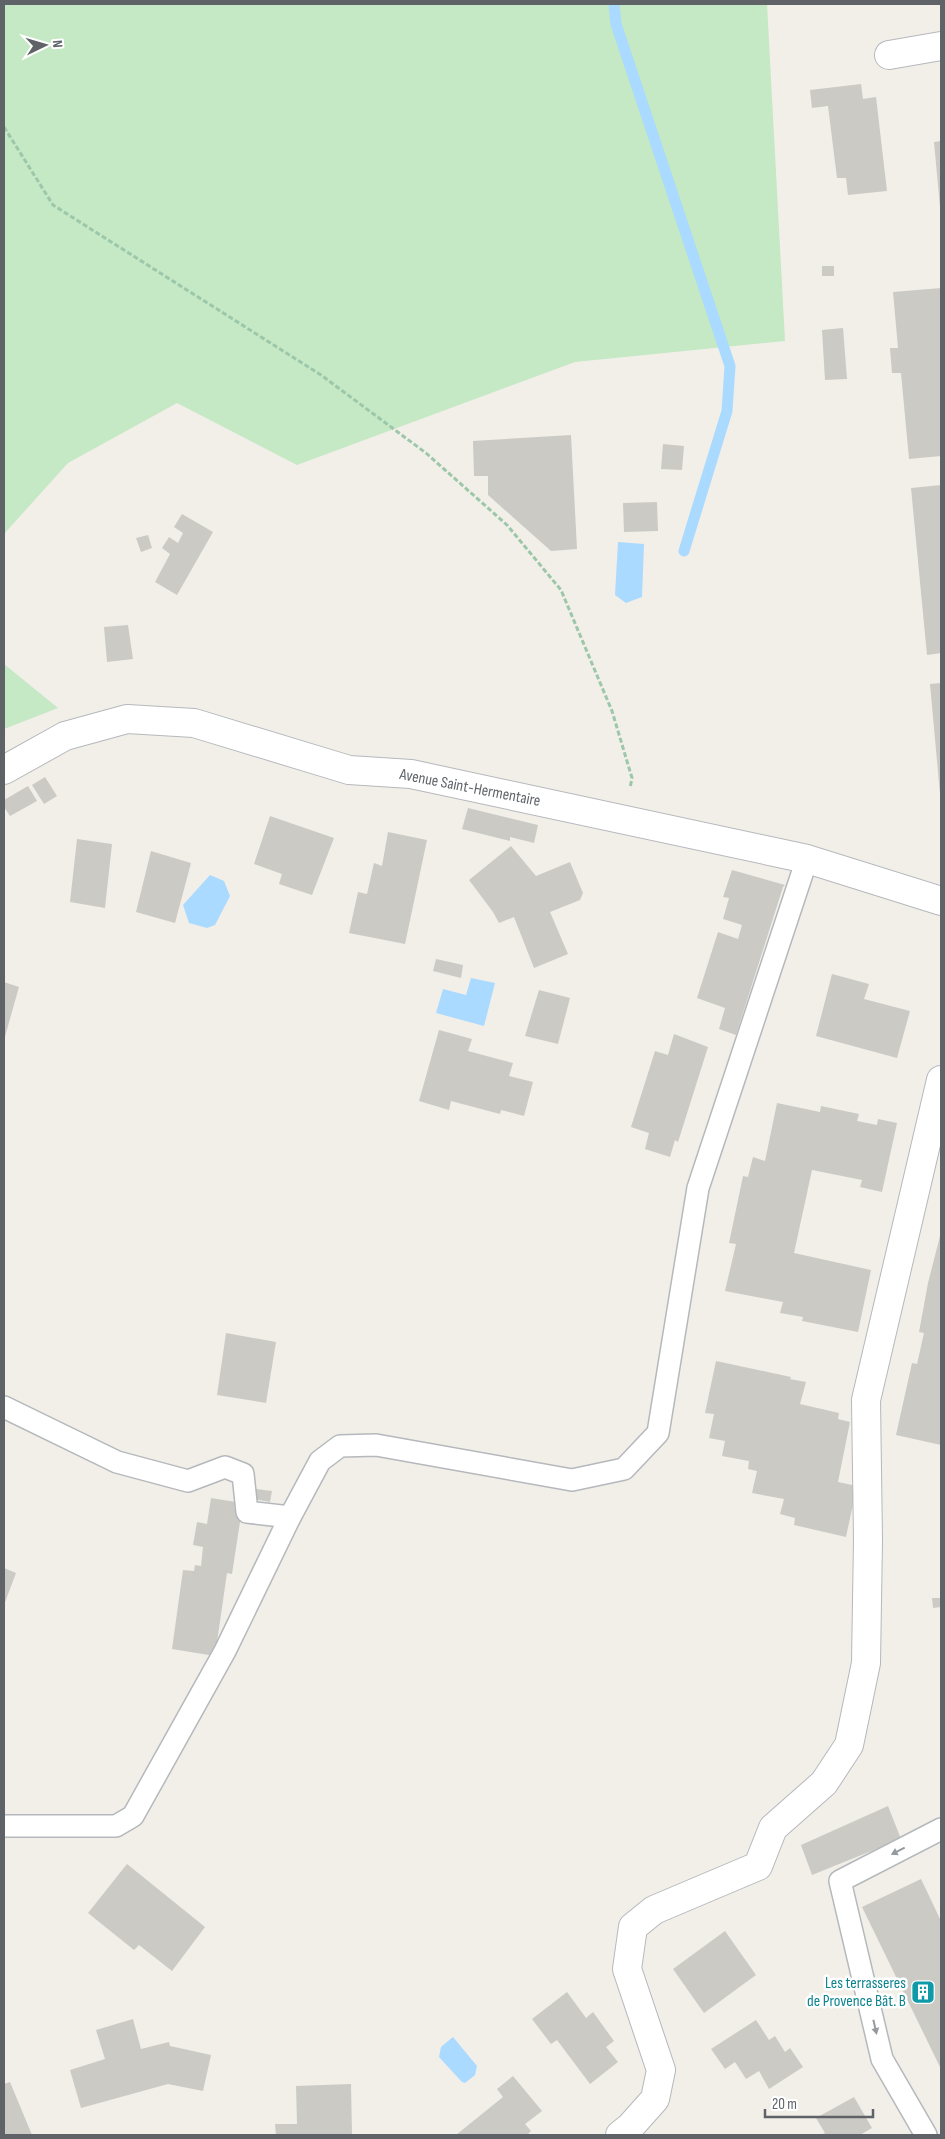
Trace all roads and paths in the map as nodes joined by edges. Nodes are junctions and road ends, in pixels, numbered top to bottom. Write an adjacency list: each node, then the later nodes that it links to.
1 (941, 46): 2 (street)
2 (889, 55)
3 (4, 127): 5 (path)
4 (4, 770): 5 (street, Avenue Saint-Hermentaire)
5 (624, 820): 6 (street, Avenue Saint-Hermentaire)
6 (807, 858): 7 (street, Avenue Saint-Hermentaire); 10 (lane)
7 (941, 901)
8 (941, 1080): 13 (street)
9 (4, 1407): 10 (lane)
10 (290, 1517): 11 (lane)
11 (4, 1826)
12 (941, 1829): 14 (lane, one-way to 14)
13 (620, 2135)
14 (926, 2135)

